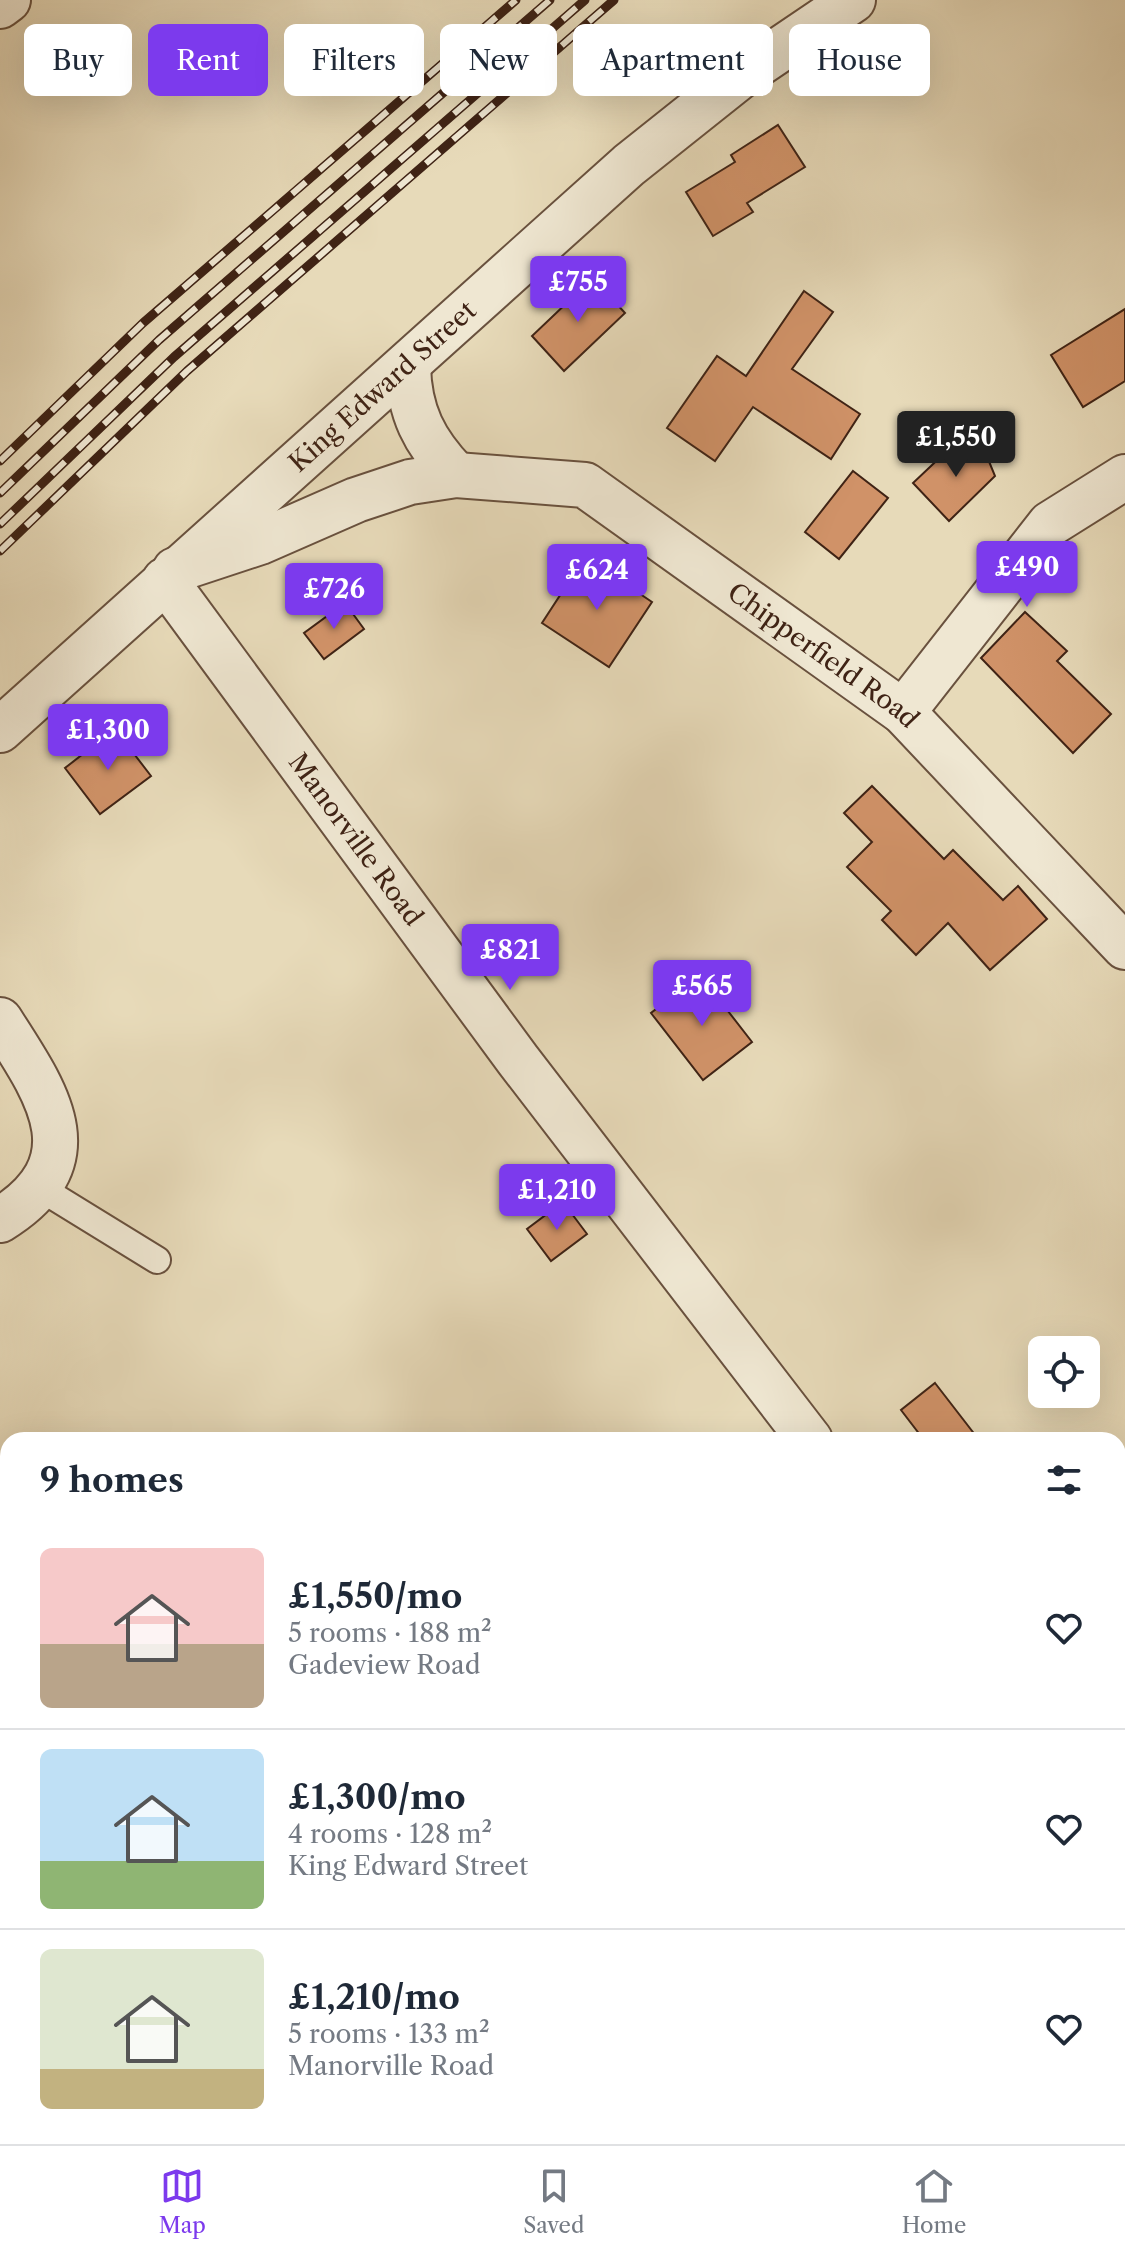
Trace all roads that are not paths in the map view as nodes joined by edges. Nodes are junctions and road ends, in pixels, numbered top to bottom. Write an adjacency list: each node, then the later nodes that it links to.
1 (8, 0): 3 (street)
2 (853, 0): 4 (street, King Edward Street)
3 (0, 6)
4 (408, 366): 5 (street); 7 (street, King Edward Street)
5 (456, 475): 7 (street, Chipperfield Road); 8 (street, Chipperfield Road)
6 (1125, 477): 8 (street)
7 (170, 575): 9 (street, King Edward Street); 15 (street, Manorville Road)
8 (903, 712): 10 (street, Chipperfield Road)
9 (0, 730)
10 (1125, 947)
11 (0, 1020): 12 (street)
12 (40, 1188): 13 (street); 14 (lane)
13 (0, 1220)
14 (157, 1260)
15 (804, 1432)

